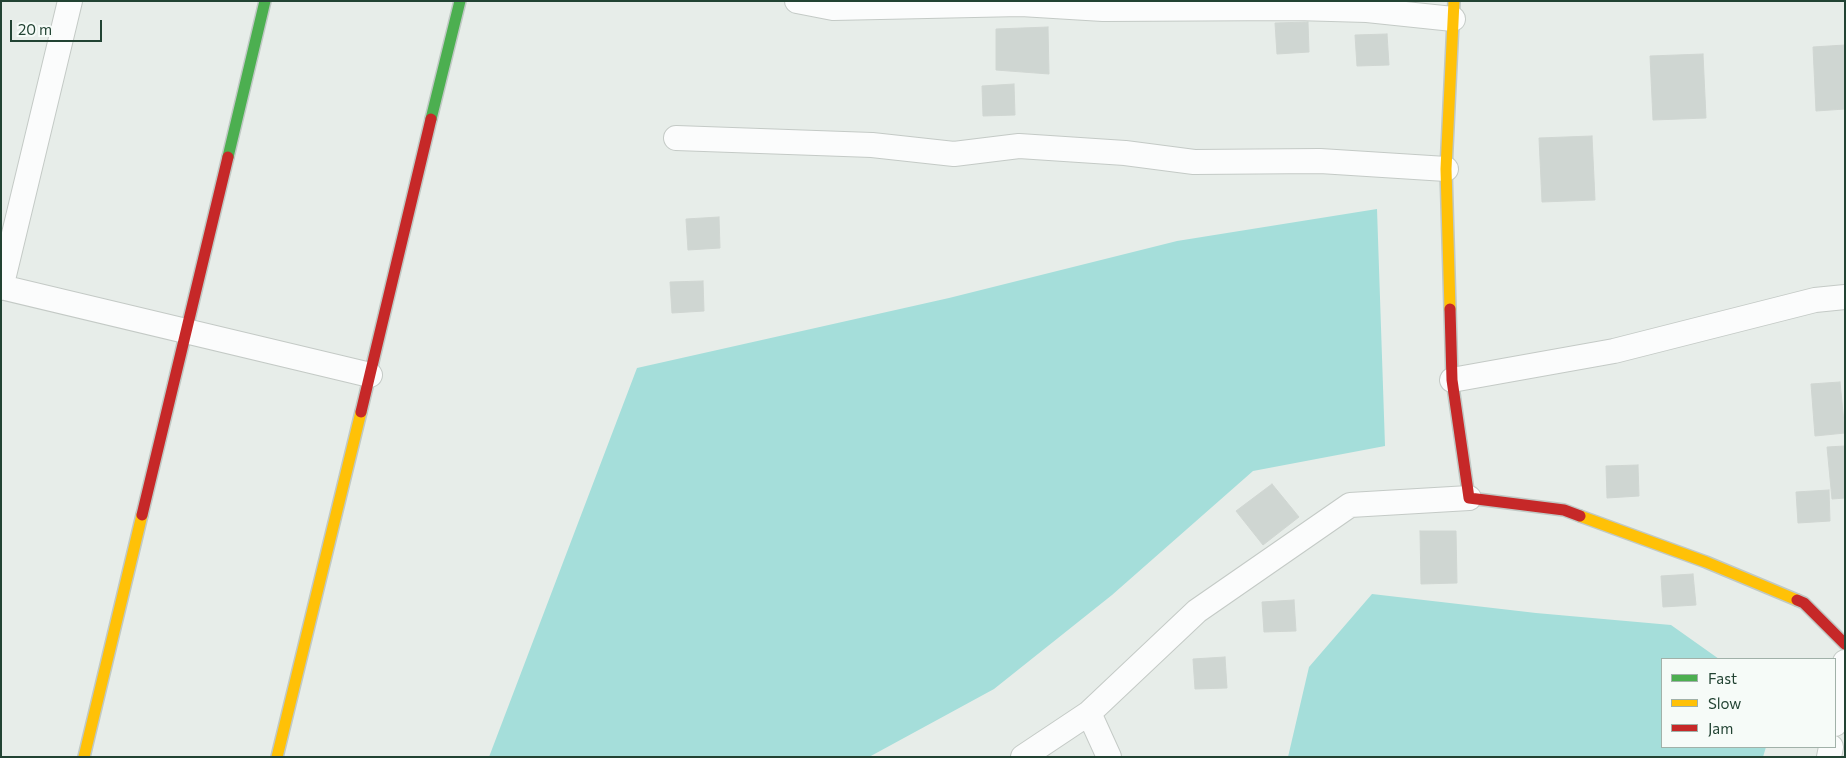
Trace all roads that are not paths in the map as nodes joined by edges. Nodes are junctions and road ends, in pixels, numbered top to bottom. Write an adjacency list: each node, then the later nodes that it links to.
1 (70, 1): 8 (street)
2 (265, 1): 10 (street)
3 (460, 1): 11 (street)
4 (797, 1): 5 (street)
5 (1453, 10): 7 (street)
6 (676, 138): 7 (street)
7 (1446, 169): 12 (street)
8 (1, 287): 10 (street)
9 (1845, 297): 12 (street)
10 (186, 331): 11 (street); 19 (street)
11 (370, 374): 20 (street)
12 (1452, 380): 13 (street)
13 (1469, 498): 14 (street); 16 (street)
14 (1845, 644)
15 (1845, 662): 17 (street)
16 (1089, 713): 21 (street); 22 (street)
17 (1836, 718)
18 (1845, 753): 23 (street)
19 (84, 757)
20 (277, 757)
21 (1023, 757)
22 (1109, 757)
23 (1841, 757)

